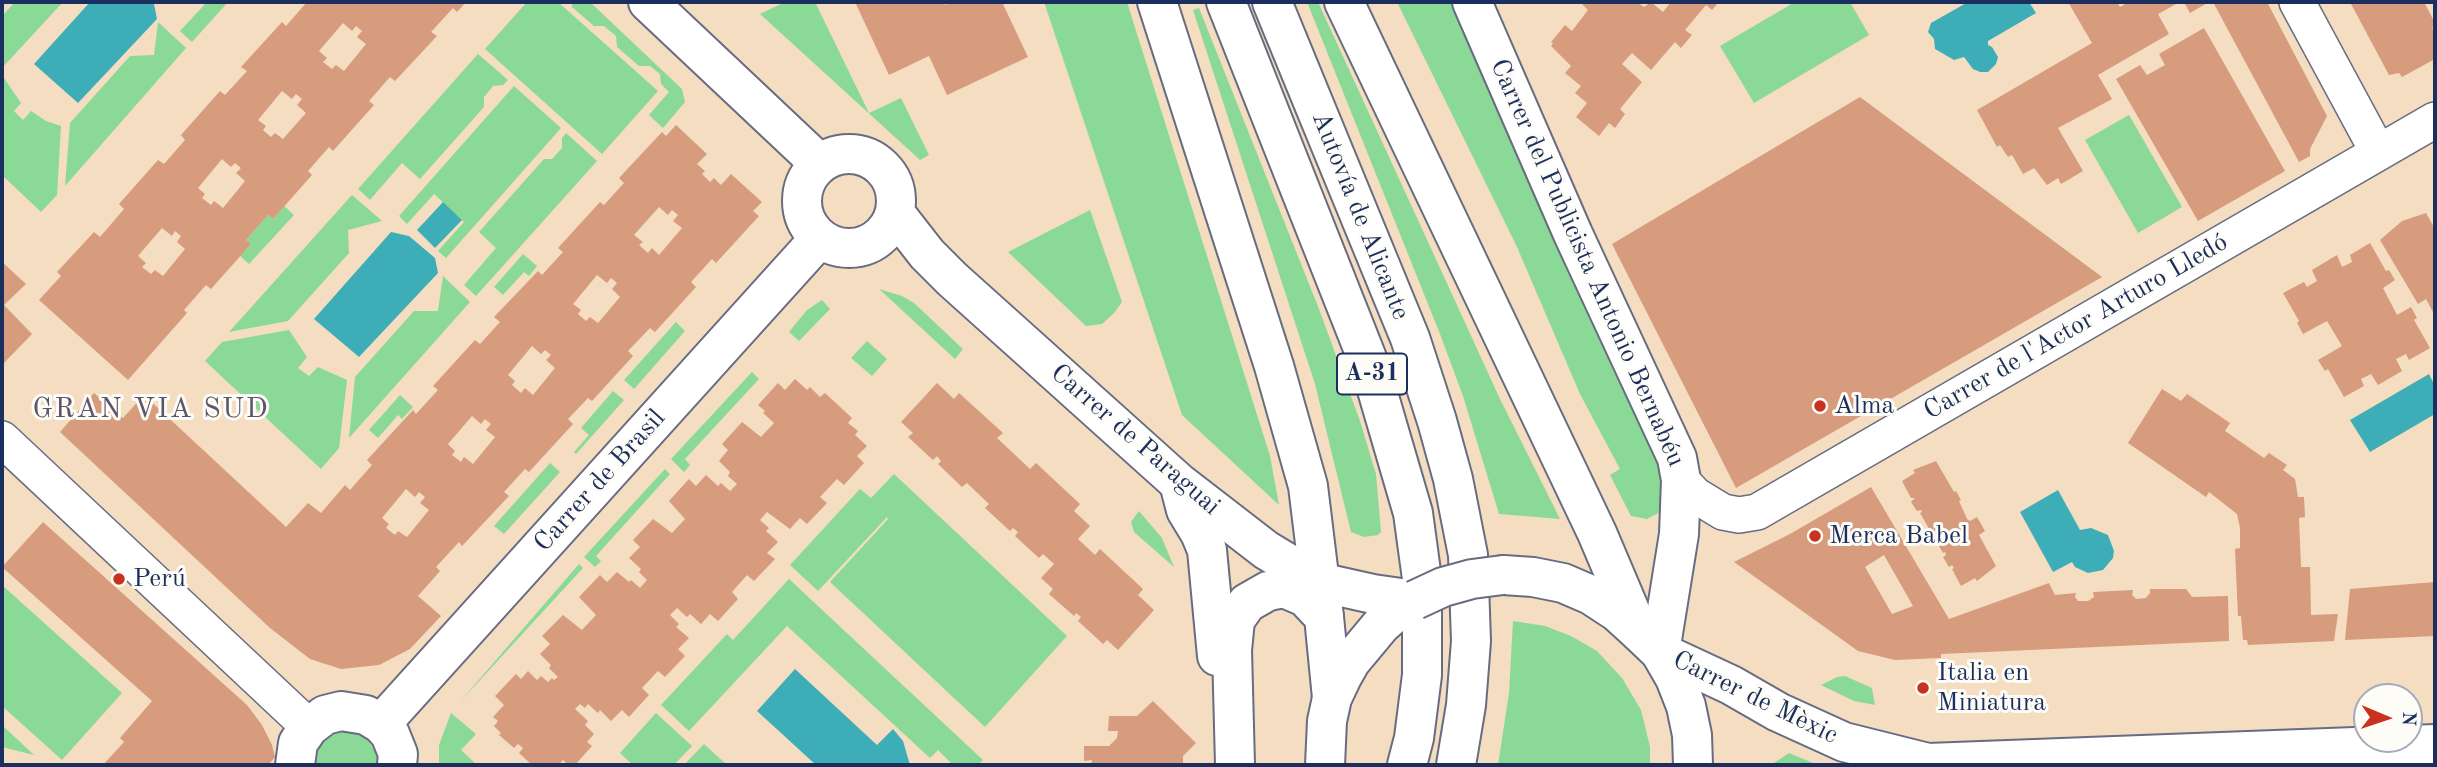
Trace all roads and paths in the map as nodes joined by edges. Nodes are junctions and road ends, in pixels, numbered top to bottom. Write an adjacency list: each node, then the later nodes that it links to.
1 (649, 2): 10 (main road)
2 (1157, 2): 17 (main road)
3 (1226, 2): 28 (main road, Autovía de Alicante / A-31)
4 (1272, 2): 29 (main road, Autovía de Alicante / A-31)
5 (1344, 2): 18 (main road)
6 (1472, 2): 14 (main road, Carrer del Publicista Antonio Bernabéu)
7 (2297, 2): 9 (street)
8 (2435, 120): 9 (street, Carrer de l'Actor Arturo Lledó)
9 (2378, 152): 14 (street, Carrer de l'Actor Arturo Lledó)
10 (820, 164): 11 (main road); 12 (main road)
11 (895, 213): 12 (main road); 15 (main road, Carrer de Paraguai)
12 (820, 238): 21 (main road, Carrer de Brasil)
13 (2, 439): 22 (street)
14 (1681, 480): 18 (main road, Carrer del Publicista Antonio Bernabéu)
15 (1178, 482): 17 (main road, Carrer de Paraguai); 19 (main road)
16 (1400, 598): 17 (main road, Carrer de Paraguai); 18 (main road, Carrer de Mèxic, bridge); 20 (main road, Carrer de Mèxic)
17 (1322, 600): 20 (main road); 24 (main road)
18 (1650, 642): 23 (main road, Carrer de Mèxic); 30 (main road, Carrer de Mèxic)
19 (1217, 656): 24 (street)
20 (1332, 698): 25 (main road, Carrer de Mèxic)
21 (381, 724): 22 (main road); 27 (main road)
22 (309, 727): 26 (main road)
23 (2435, 744)
24 (1235, 753)
25 (1323, 757)
26 (296, 765)
27 (397, 765)
28 (1407, 765)
29 (1456, 765)
30 (1693, 765)

